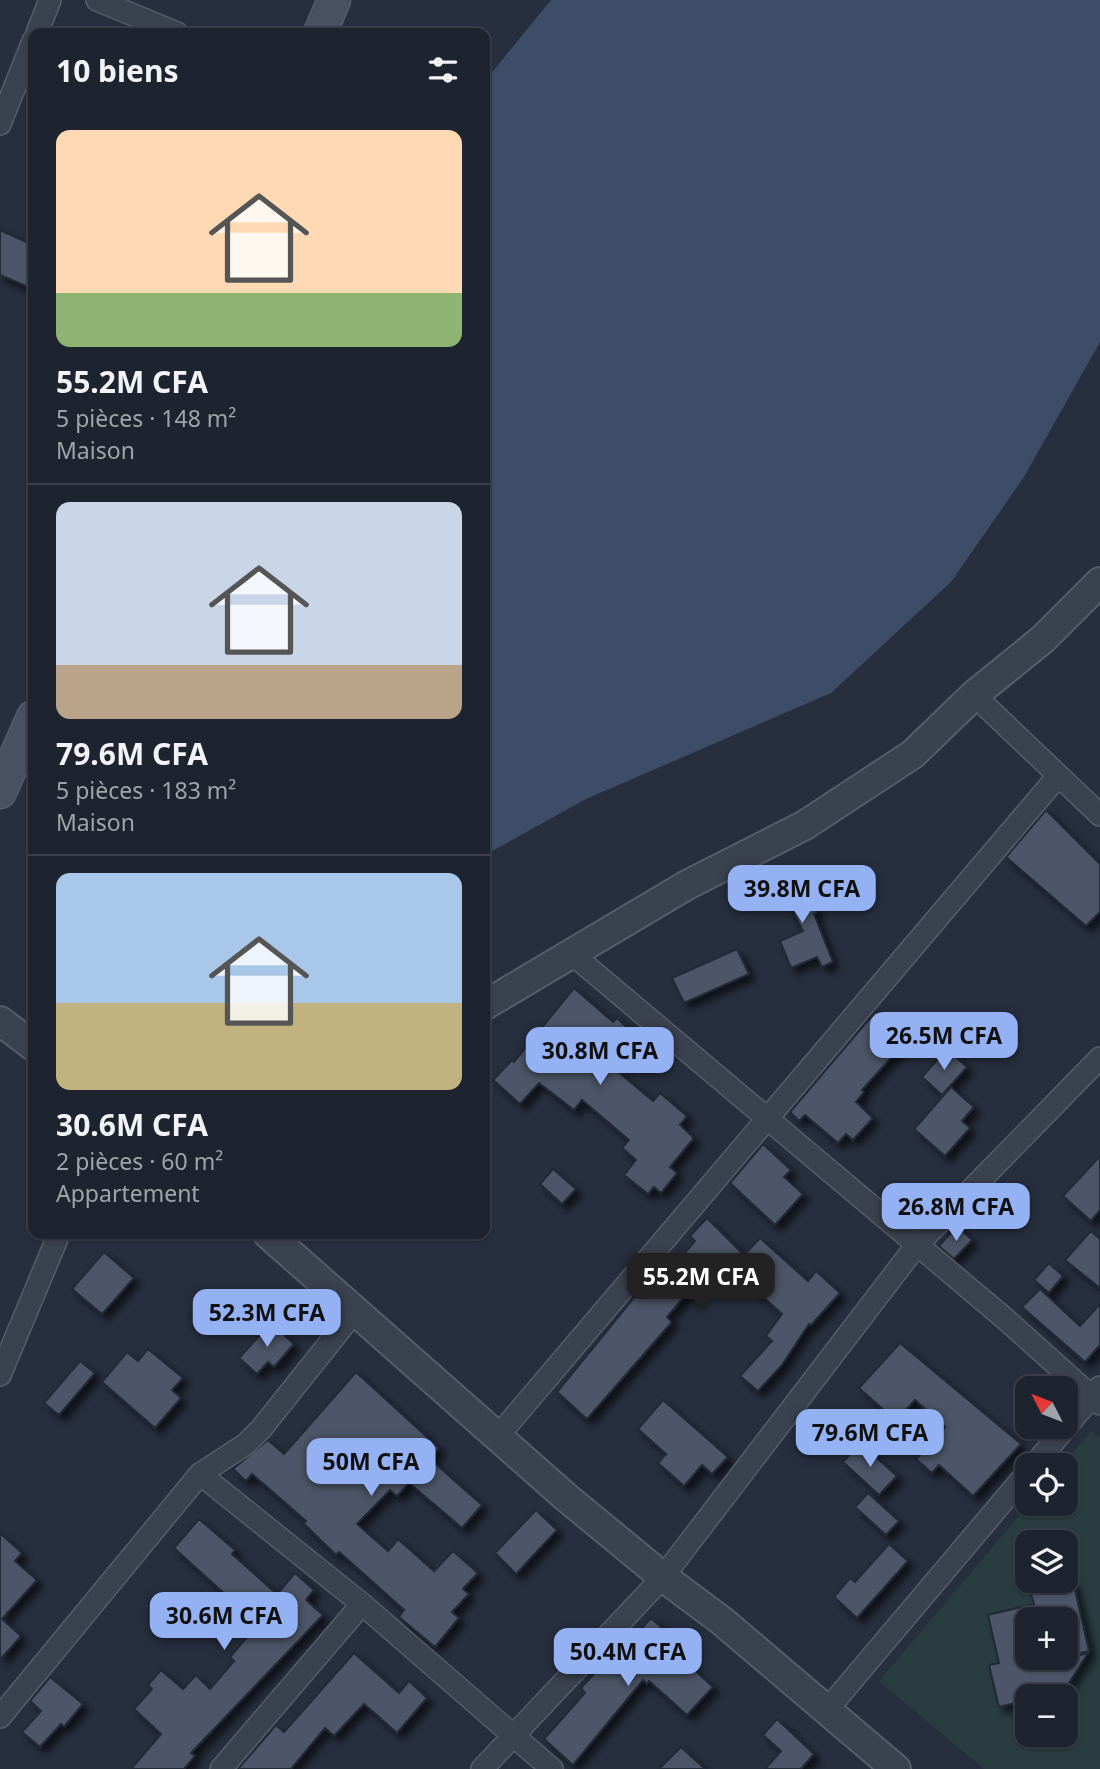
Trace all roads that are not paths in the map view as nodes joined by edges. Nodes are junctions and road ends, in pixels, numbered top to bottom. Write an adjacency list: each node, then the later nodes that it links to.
1 (50, 0): 4 (street)
2 (97, 0): 5 (street)
3 (334, 0): 6 (main road)
4 (39, 28)
5 (165, 28)
6 (322, 28)
7 (28, 54): 8 (street)
8 (0, 124)
9 (1100, 582): 10 (street)
10 (974, 695): 13 (street); 16 (street)
11 (28, 725): 12 (main road)
12 (7, 757): 14 (main road)
13 (1058, 776): 15 (street); 21 (street)
14 (0, 792)
15 (1100, 815)
16 (572, 954): 17 (street); 21 (street)
17 (490, 1002)
18 (0, 1021): 19 (street)
19 (28, 1042)
20 (1100, 1058): 24 (street)
21 (764, 1119): 24 (street); 28 (street)
22 (57, 1239): 26 (street)
23 (274, 1239): 25 (street)
24 (916, 1246): 27 (street); 32 (street)
25 (355, 1311): 28 (street); 30 (street)
26 (0, 1375)
27 (1097, 1396): 29 (street)
28 (498, 1436): 32 (street)
29 (1045, 1453)
30 (200, 1474): 33 (street); 35 (street)
31 (1015, 1487): 34 (street)
32 (663, 1577): 34 (street); 36 (street)
33 (362, 1604): 36 (street); 37 (street)
34 (827, 1710): 40 (street)
35 (0, 1717)
36 (512, 1734): 38 (street); 39 (street)
37 (221, 1769)
38 (482, 1769)
39 (552, 1769)
40 (896, 1769)

